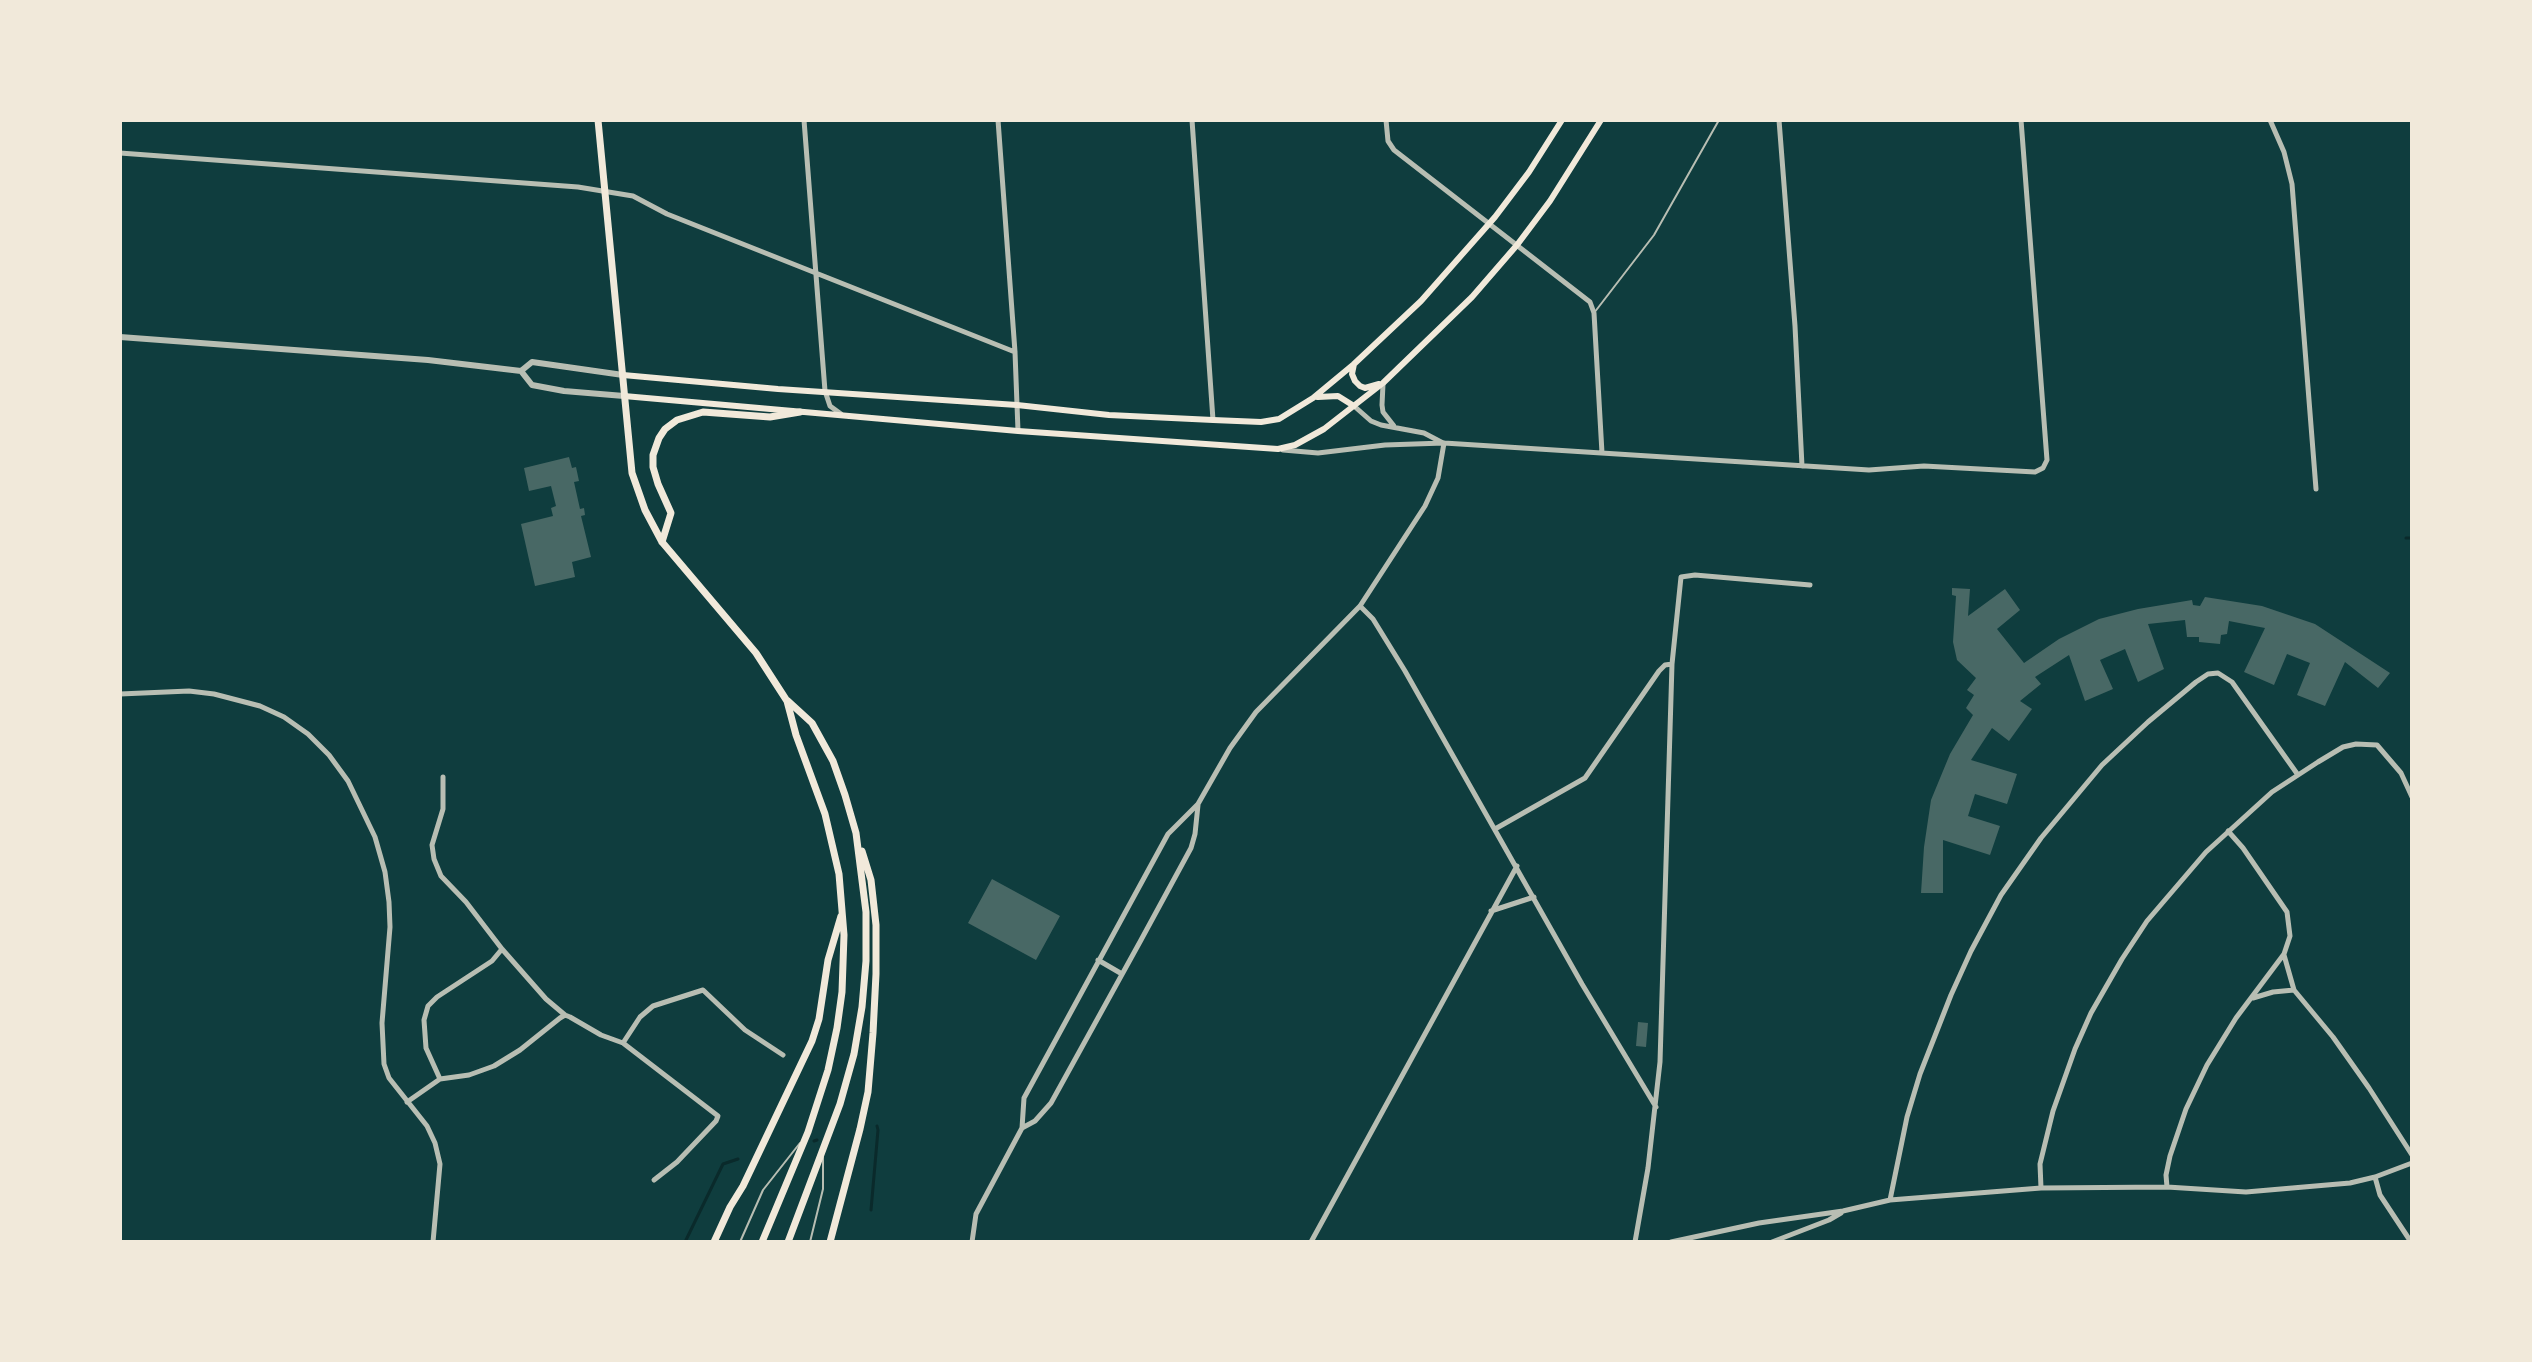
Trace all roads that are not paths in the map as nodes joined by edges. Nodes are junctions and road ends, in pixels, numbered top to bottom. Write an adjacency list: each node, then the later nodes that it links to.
1 (598, 120): 13 (main road)
2 (804, 120): 16 (street)
3 (998, 120): 19 (street)
4 (1192, 120): 31 (street)
5 (1386, 120): 14 (street)
6 (1562, 120): 14 (main road)
7 (1601, 120): 15 (main road)
8 (1719, 120): 17 (lane)
9 (1779, 120): 37 (street)
10 (2021, 120): 37 (street)
11 (2270, 120): 38 (street)
12 (120, 153): 13 (street)
13 (606, 191): 16 (street); 22 (main road)
14 (1489, 225): 15 (street); 20 (main road)
15 (1517, 245): 17 (street); 23 (main road)
16 (815, 273): 19 (street); 24 (street)
17 (1594, 313): 36 (street)
18 (120, 337): 21 (street)
19 (1015, 352): 27 (street)
20 (1354, 364): 23 (main road); 26 (main road)
21 (521, 371): 22 (street); 25 (street)
22 (623, 375): 24 (main road); 25 (main road)
23 (1383, 383): 28 (main road); 32 (street)
24 (825, 391): 27 (main road); 30 (street)
25 (624, 396): 29 (main road); 39 (main road)
26 (1313, 398): 28 (main road); 31 (main road)
27 (1017, 405): 31 (main road); 33 (street)
28 (1354, 406): 32 (street); 35 (main road)
29 (800, 412): 30 (main road); 39 (main road)
30 (842, 415): 33 (main road)
31 (1213, 420)
32 (1394, 427): 34 (street)
33 (1018, 431): 35 (main road)
34 (1444, 443): 35 (street); 36 (street); 41 (street)
35 (1278, 449)
36 (1602, 453): 37 (street)
37 (1802, 466)
38 (2316, 489)
39 (662, 542): 44 (main road)
40 (1810, 585): 42 (street)
41 (1360, 606): 48 (street); 49 (street)
42 (1672, 664): 49 (street); 67 (street)
43 (120, 694): 66 (street)
44 (787, 701): 51 (main road); 54 (main road)
45 (2298, 775): 47 (street); 50 (street); 77 (street)
46 (443, 777): 56 (street)
47 (2412, 797)
48 (1198, 804): 58 (street); 59 (street)
49 (1495, 829): 52 (street)
50 (2228, 831): 57 (street); 76 (street)
51 (856, 833): 70 (main road); 85 (main road)
52 (1517, 866): 53 (street); 55 (street)
53 (1534, 897): 55 (street); 67 (street)
54 (843, 910): 69 (main road); 80 (main road)
55 (1490, 912): 87 (street)
56 (502, 949): 62 (street); 65 (street)
57 (2284, 954): 60 (street); 61 (street)
58 (1098, 960): 59 (street); 68 (street)
59 (1122, 974): 68 (street)
60 (2294, 990): 61 (street); 71 (street)
61 (2253, 998): 75 (street)
62 (565, 1015): 63 (street); 65 (street)
63 (623, 1043): 64 (street); 74 (street)
64 (783, 1055)
65 (440, 1079): 66 (street)
66 (407, 1102): 79 (street)
67 (1656, 1107): 88 (street)
68 (1022, 1128): 86 (street)
69 (808, 1132): 81 (lane); 82 (main road)
70 (823, 1150): 83 (main road); 84 (lane)
71 (2412, 1155)
72 (2412, 1163): 73 (street)
73 (2375, 1177): 75 (street); 91 (street)
74 (654, 1180)
75 (2167, 1187): 76 (street)
76 (2041, 1188): 77 (street)
77 (1890, 1200): 78 (street)
78 (1843, 1211): 89 (street); 90 (street)
79 (433, 1242)
80 (714, 1242)
81 (740, 1242)
82 (762, 1242)
83 (788, 1242)
84 (810, 1242)
85 (830, 1242)
86 (972, 1242)
87 (1311, 1242)
88 (1635, 1242)
89 (1671, 1242)
90 (1772, 1242)
91 (2411, 1242)

